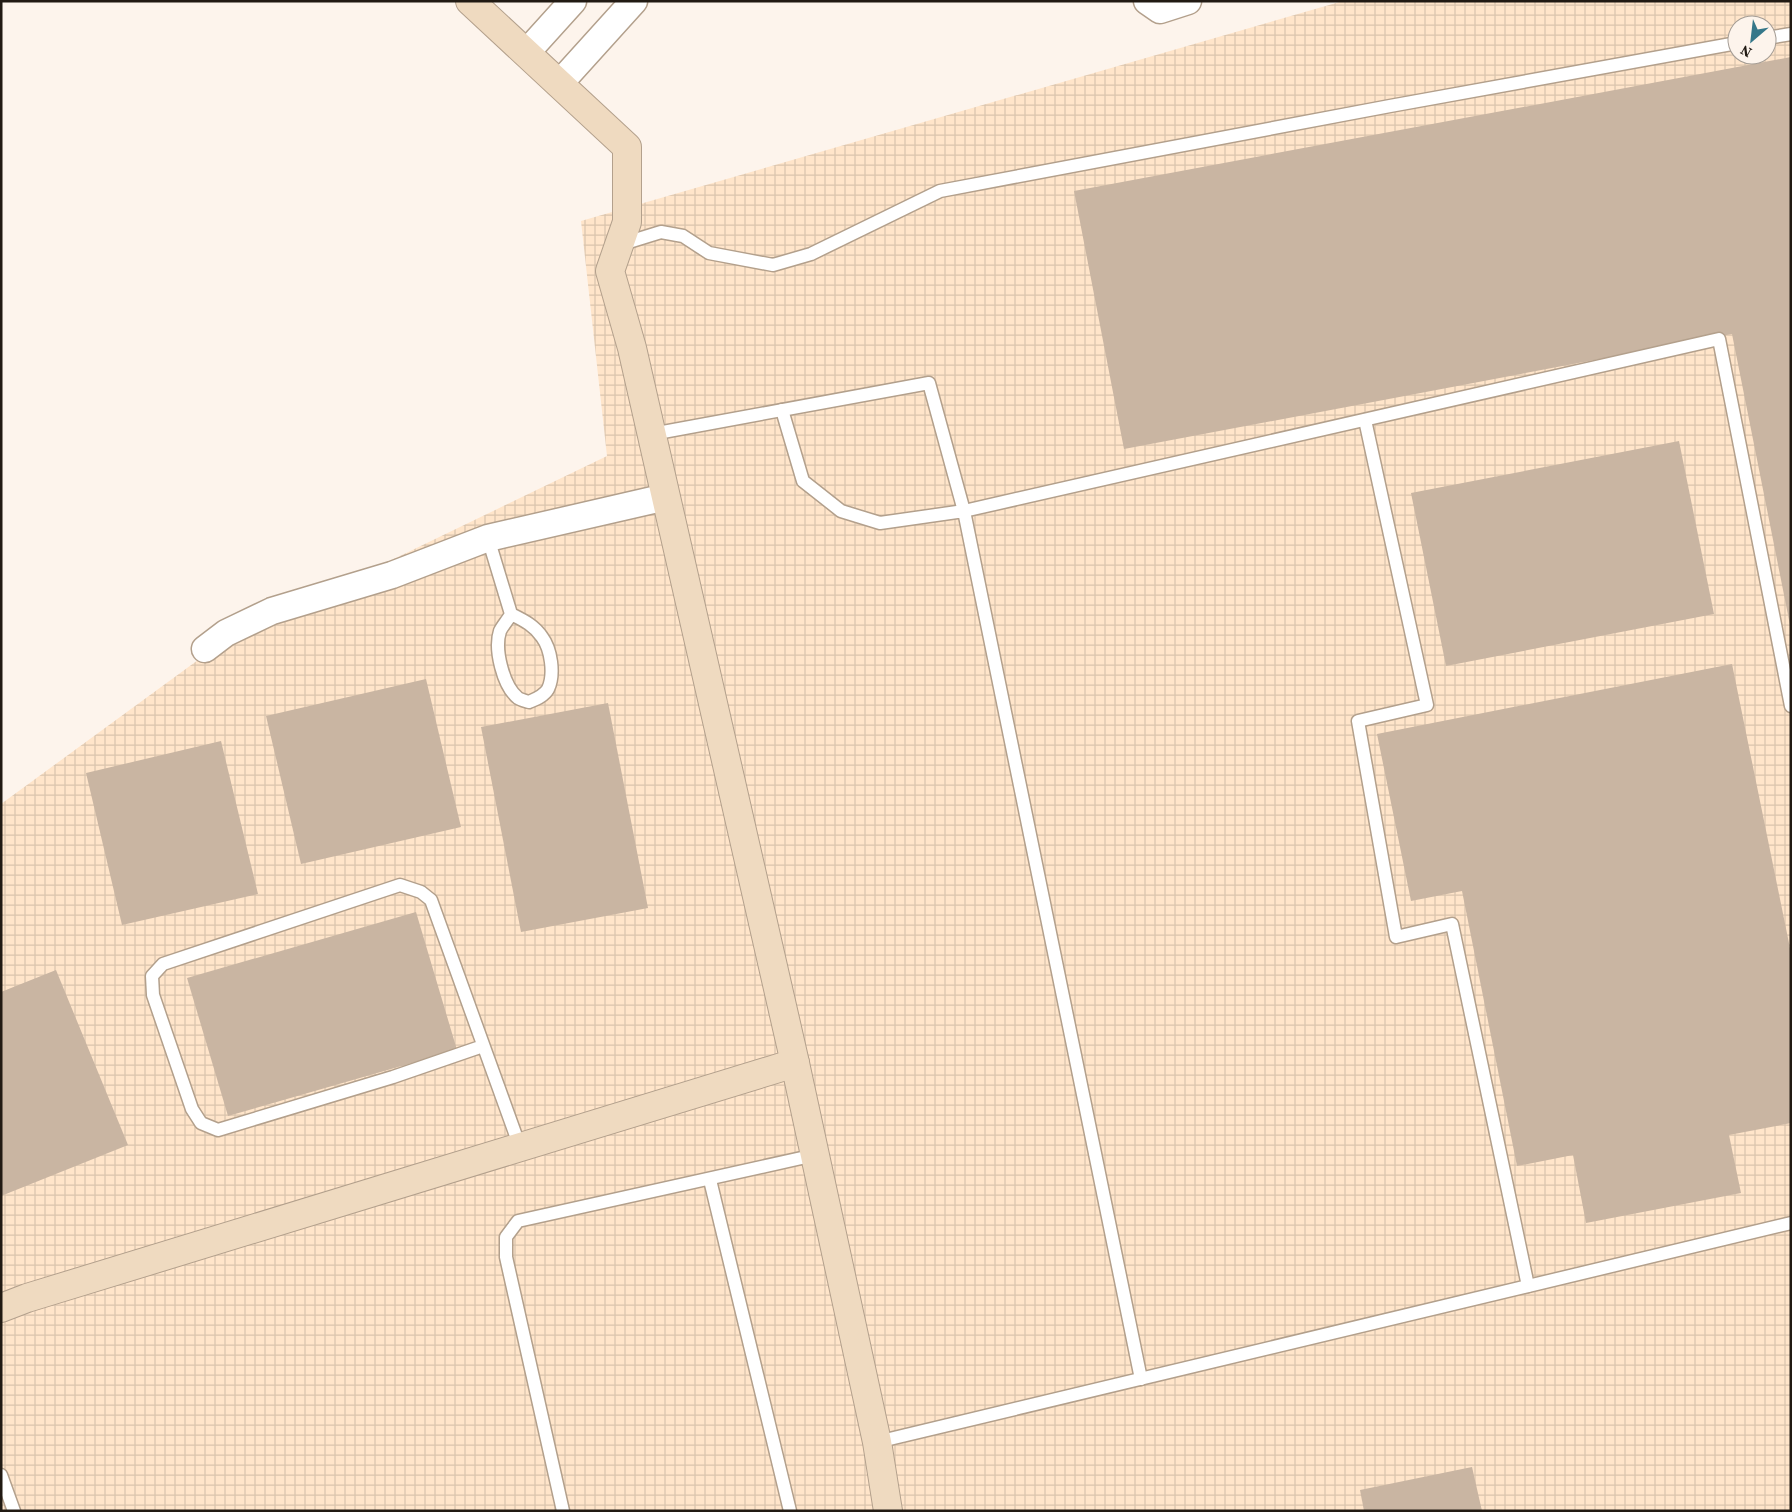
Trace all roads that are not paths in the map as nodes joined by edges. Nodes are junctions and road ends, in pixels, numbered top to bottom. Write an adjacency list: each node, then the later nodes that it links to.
1 (470, 1): 9 (street)
2 (573, 1): 9 (street)
3 (634, 1): 10 (street)
4 (1147, 1): 5 (street)
5 (1188, 1)
6 (1791, 34): 7 (lane)
7 (1777, 36)
8 (1727, 45): 11 (lane)
9 (526, 53): 10 (street)
10 (560, 84): 11 (street)
11 (619, 246): 14 (street)
12 (782, 410): 14 (lane); 16 (lane); 16 (lane)
13 (1365, 420): 16 (lane); 20 (lane); 27 (lane)
14 (652, 434): 15 (street)
15 (666, 497): 17 (street); 22 (street)
16 (964, 511): 29 (lane)
17 (488, 538): 18 (lane); 19 (street)
18 (511, 614): 18 (lane)
19 (205, 649)
20 (1791, 706)
21 (484, 1046): 21 (lane); 23 (lane)
22 (795, 1063): 23 (street); 24 (street)
23 (520, 1147): 28 (street)
24 (815, 1155): 25 (lane); 30 (street)
25 (710, 1180): 33 (lane); 34 (lane)
26 (1791, 1223): 27 (lane)
27 (1528, 1286): 29 (lane)
28 (1, 1308)
29 (1141, 1379): 30 (lane)
30 (877, 1442): 35 (street)
31 (1, 1475): 32 (lane)
32 (14, 1511)
33 (563, 1511)
34 (790, 1511)
35 (888, 1511)

